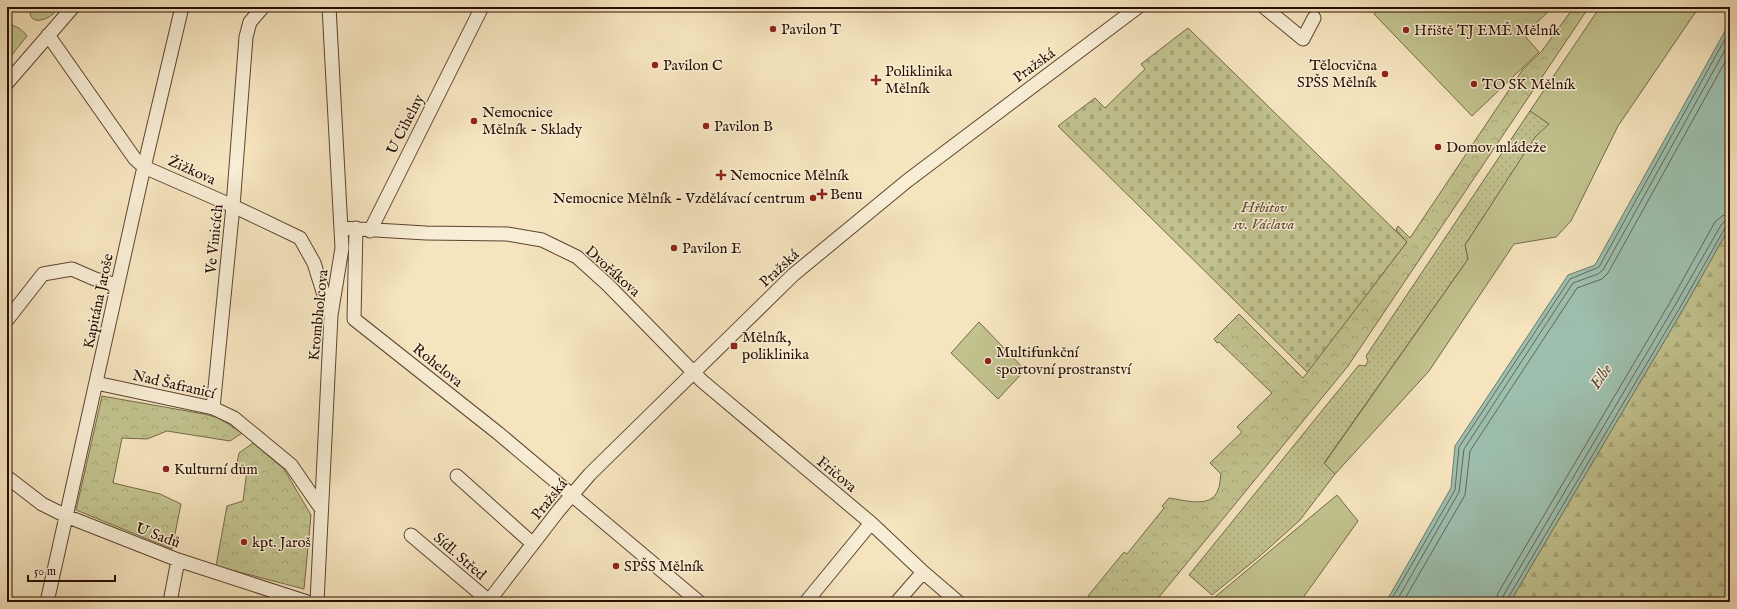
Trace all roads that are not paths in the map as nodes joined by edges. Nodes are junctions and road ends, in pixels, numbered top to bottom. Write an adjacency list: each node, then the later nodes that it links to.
1 (73, 7): 9 (street)
2 (182, 7): 11 (street, Kapitána Jaroše)
3 (262, 7): 12 (street, Ve Vinicích)
4 (329, 7): 13 (street, Krombholcova)
5 (482, 7): 15 (street, U Cihelny)
6 (1138, 7): 19 (street, Pražská)
7 (1264, 7): 8 (street)
8 (1314, 18)
9 (48, 35): 10 (street); 11 (street, Žižkova)
10 (7, 83)
11 (144, 167): 12 (street, Žižkova); 16 (street, Kapitána Jaroše)
12 (234, 206): 17 (street, Žižkova); 21 (street, Ve Vinicích)
13 (342, 228): 14 (street); 17 (street, Krombholcova)
14 (356, 228): 15 (street); 24 (street, Rohelova)
15 (370, 231): 19 (street, Dvořákova)
16 (117, 285): 18 (street); 20 (street, Kapitána Jaroše)
17 (330, 315): 25 (street, Krombholcova)
18 (7, 320)
19 (693, 372): 24 (street, Pražská); 27 (street, Fričova)
20 (96, 383): 21 (street, Nad Šafranicí); 26 (street, Kapitána Jaroše)
21 (213, 408): 25 (street, Nad Šafranicí)
22 (457, 476): 29 (street)
23 (7, 477): 26 (street, U Sadů)
24 (572, 495): 29 (street, Pražská); 37 (street)
25 (321, 504): 35 (street, Krombholcova)
26 (66, 516): 30 (street, U Sadů); 32 (street, Kapitána Jaroše)
27 (871, 523): 31 (street, Fričova); 38 (street)
28 (411, 535): 36 (street, Sídl. Střed)
29 (533, 544): 36 (street, Pražská)
30 (178, 560): 33 (street); 34 (street, U Sadů)
31 (923, 572): 39 (street); 40 (street, Fričova)
32 (47, 602)
33 (170, 602)
34 (307, 602)
35 (317, 602)
36 (489, 602)
37 (699, 602)
38 (806, 602)
39 (897, 602)
40 (958, 602)

